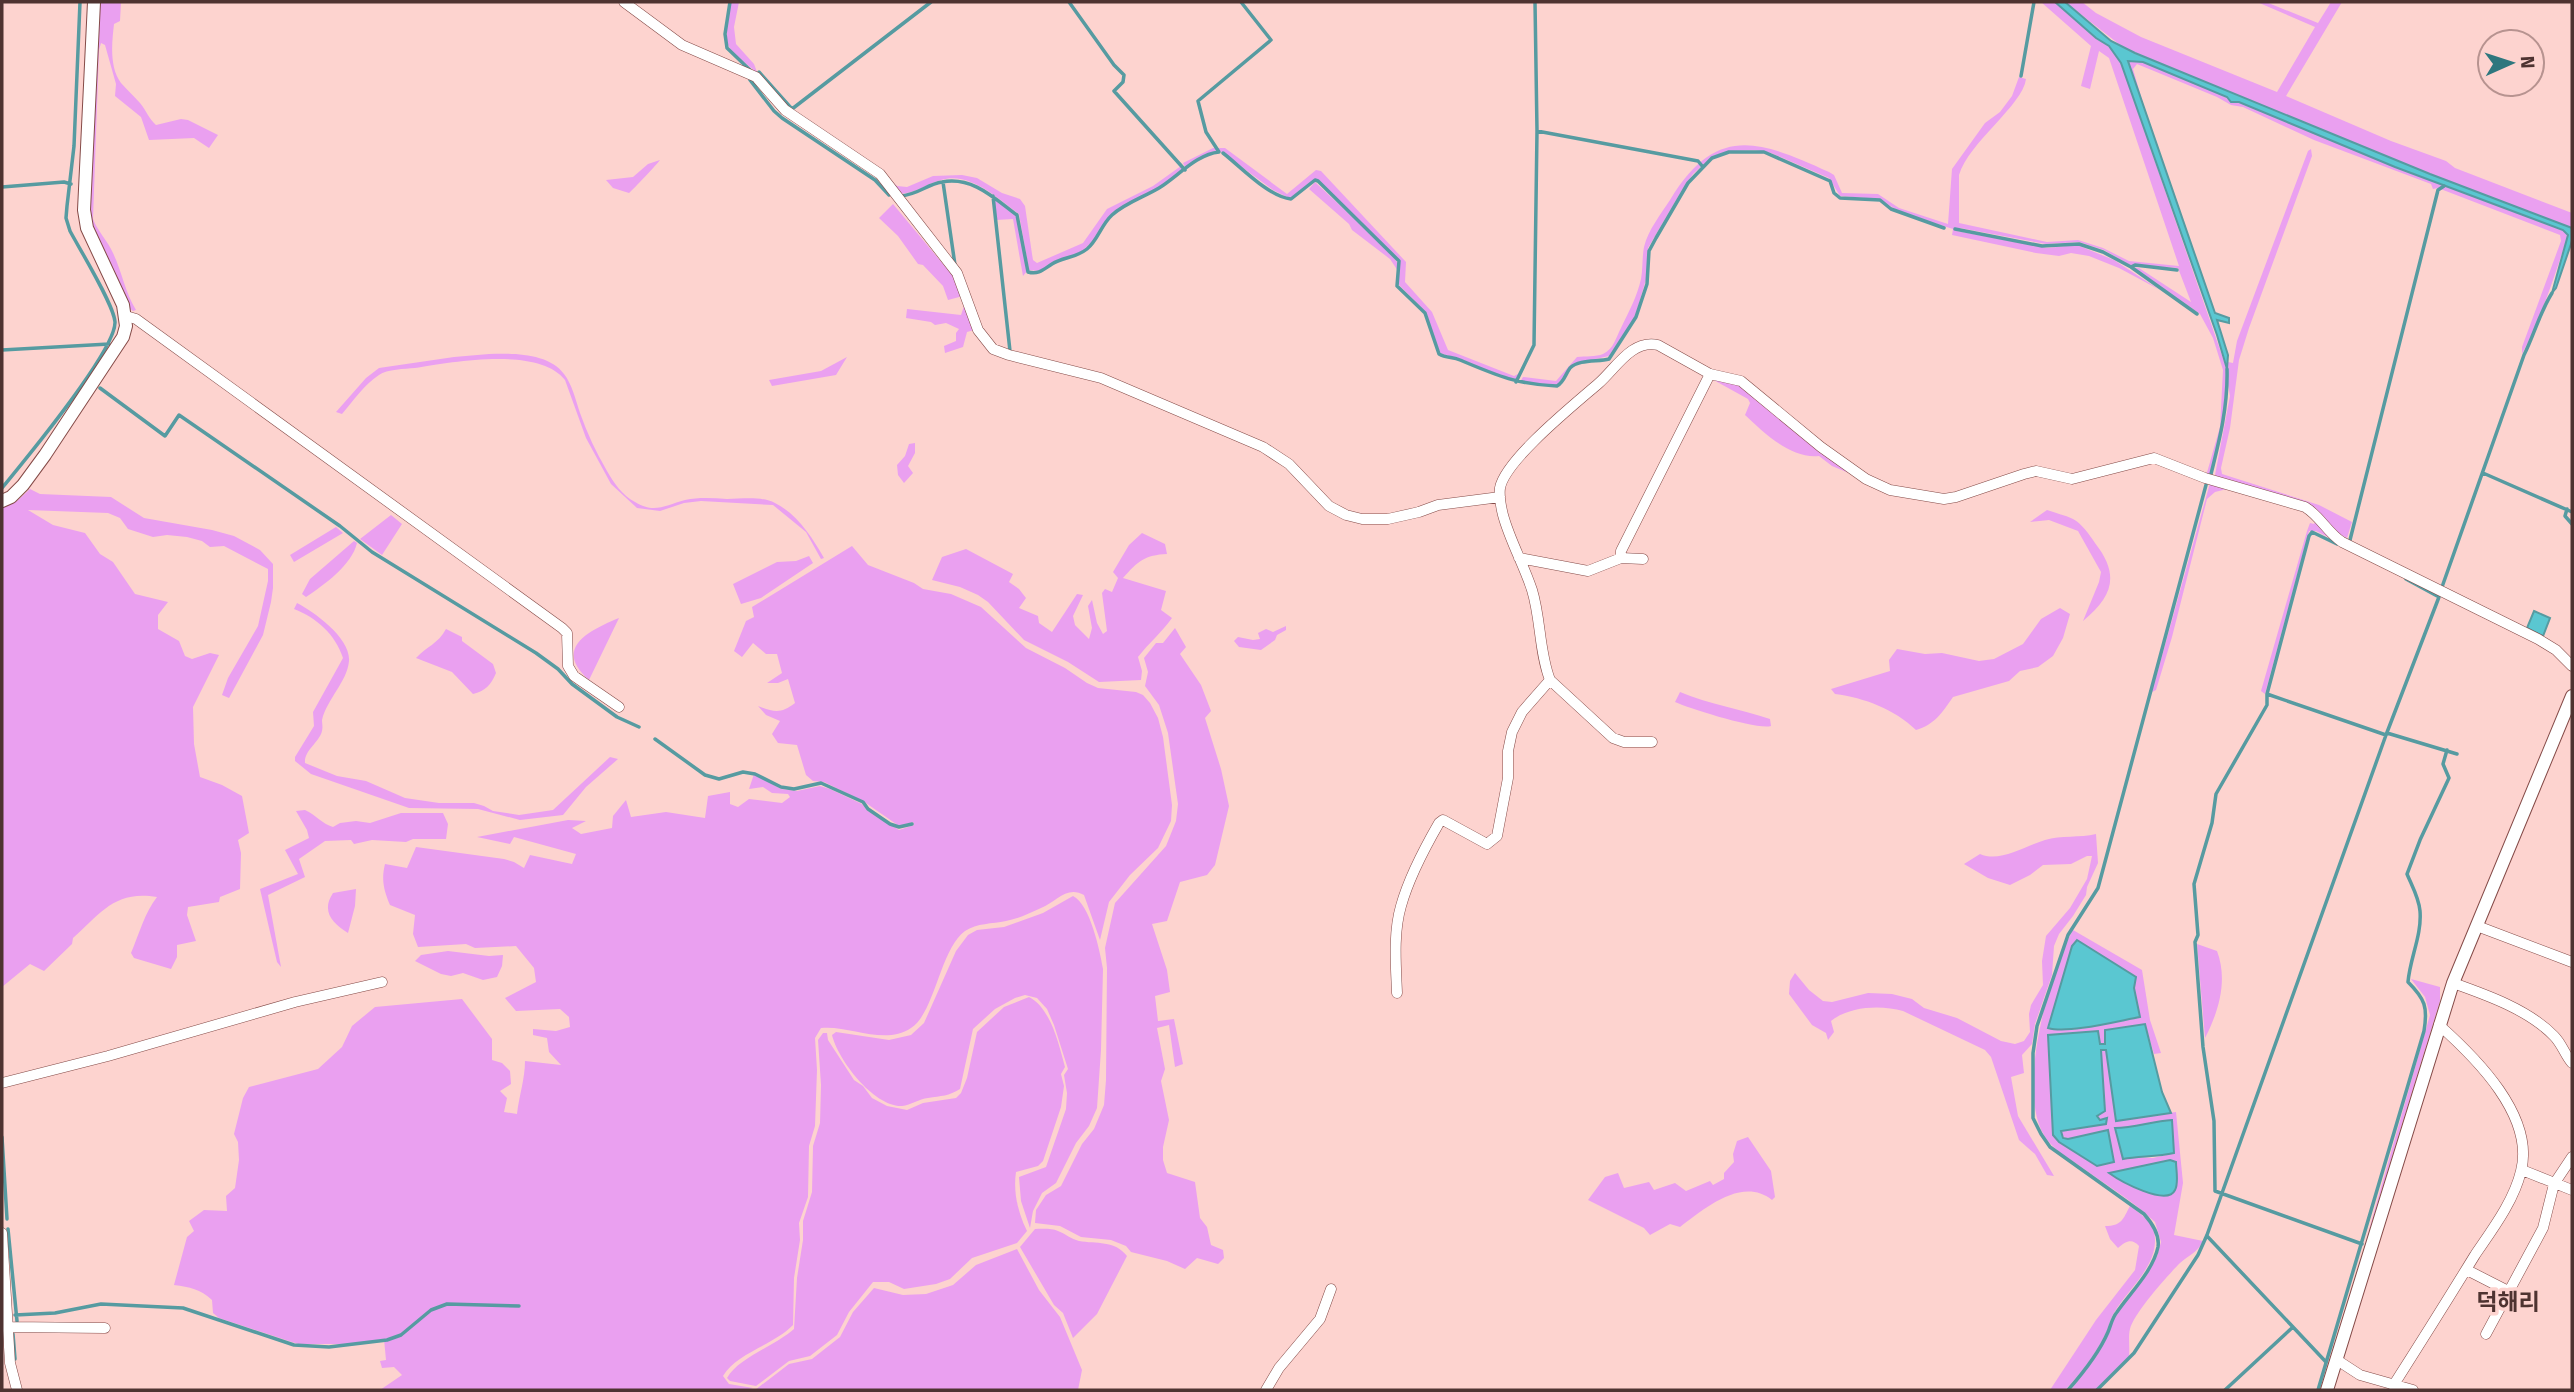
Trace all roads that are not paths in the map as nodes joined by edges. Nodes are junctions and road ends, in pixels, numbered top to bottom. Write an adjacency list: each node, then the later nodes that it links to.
1 (94, 2): 3 (street)
2 (624, 2): 5 (street)
3 (126, 316): 6 (street); 13 (street)
4 (1710, 374): 5 (street); 8 (street); 10 (street)
5 (1500, 497): 7 (street)
6 (2, 501)
7 (1519, 558): 8 (street); 11 (street)
8 (1621, 558): 9 (street)
9 (1643, 559)
10 (2572, 666)
11 (1550, 680): 14 (street); 19 (street)
12 (2572, 696): 15 (street)
13 (619, 707)
14 (1652, 742)
15 (2477, 926): 16 (street); 18 (street)
16 (2572, 962)
17 (382, 982): 22 (street)
18 (2453, 983): 20 (street); 21 (street)
19 (1397, 993)
20 (2439, 1025): 24 (street); 34 (street)
21 (2572, 1063)
22 (2, 1083)
23 (2572, 1157): 25 (street)
24 (2522, 1170): 25 (street); 28 (street)
25 (2554, 1184): 26 (street); 30 (street)
26 (2572, 1190)
27 (2, 1233): 31 (street)
28 (2467, 1270): 30 (street); 35 (street)
29 (1331, 1289): 37 (street)
30 (2508, 1292): 33 (street)
31 (9, 1327): 32 (street); 36 (street)
32 (105, 1328)
33 (2486, 1334)
34 (2337, 1360): 35 (street); 38 (street)
35 (2393, 1386): 39 (street)
36 (17, 1390)
37 (1266, 1390)
38 (2328, 1390)
39 (2413, 1390)

